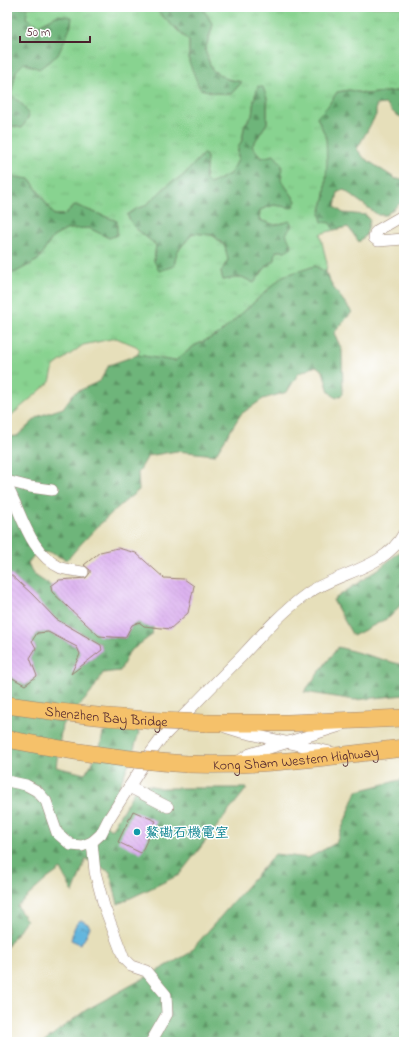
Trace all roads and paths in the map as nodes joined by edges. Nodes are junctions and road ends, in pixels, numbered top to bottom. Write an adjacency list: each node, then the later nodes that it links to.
1 (404, 215): 2 (street)
2 (404, 239)
3 (7, 481): 5 (street)
4 (7, 486): 7 (street)
5 (52, 490)
6 (404, 533): 18 (street)
7 (83, 572)
8 (7, 705): 11 (highway, Shenzhen Bay Bridge, bridge)
9 (404, 718): 10 (highway)
10 (353, 720): 11 (highway); 13 (street)
11 (209, 723): 13 (street)
12 (7, 739): 16 (highway, Kong Sham Western Highway, bridge)
13 (288, 742): 15 (street); 16 (street)
14 (404, 748): 15 (highway, Kong Sham Western Highway)
15 (352, 754): 16 (highway, Kong Sham Western Highway)
16 (234, 764)
17 (7, 781): 20 (street)
18 (129, 787): 19 (street); 20 (street)
19 (168, 807)
20 (92, 842): 21 (street)
21 (151, 1042)

